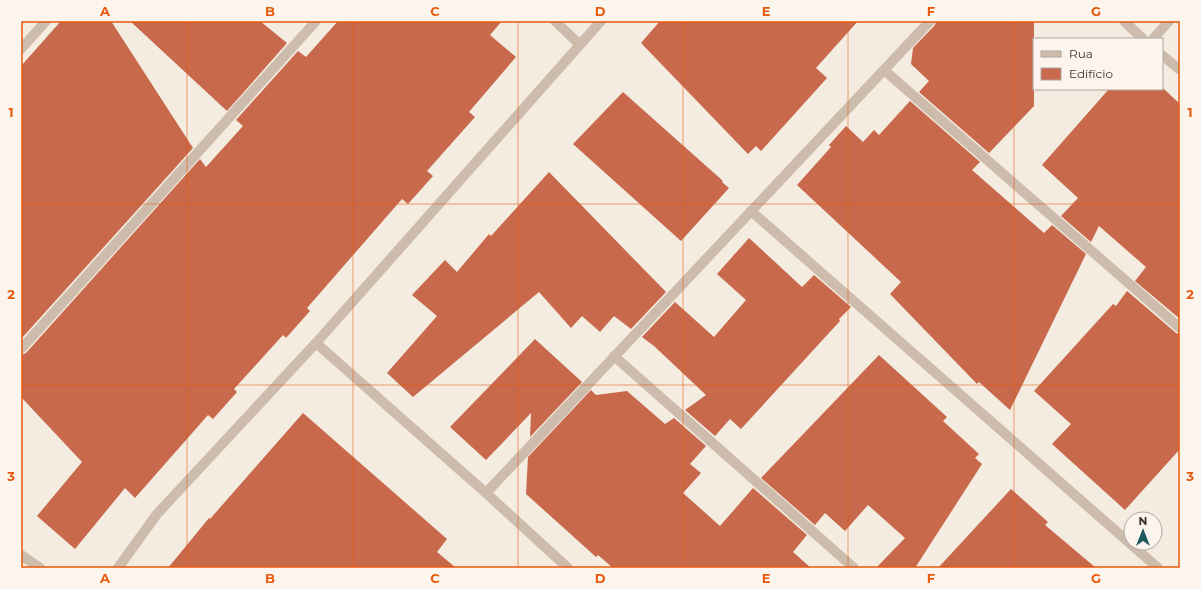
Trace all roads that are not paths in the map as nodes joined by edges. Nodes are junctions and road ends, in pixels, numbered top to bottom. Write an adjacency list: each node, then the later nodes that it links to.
1 (46, 21): 11 (street)
2 (316, 21): 18 (street)
3 (555, 21): 10 (street)
4 (601, 21): 10 (street)
5 (930, 21): 13 (street)
6 (1124, 21): 8 (street)
7 (1170, 21): 9 (street)
8 (1142, 38)
9 (1154, 38)
10 (579, 44): 17 (street)
11 (21, 49)
12 (1163, 56): 14 (street)
13 (884, 70): 15 (street); 16 (street)
14 (1180, 70)
15 (751, 211): 19 (street); 26 (street)
16 (1180, 328)
17 (316, 343): 20 (street); 23 (street)
18 (21, 349)
19 (614, 356): 20 (street); 25 (street)
20 (486, 493): 24 (street)
21 (21, 555): 22 (street)
22 (40, 568)
23 (118, 568)
24 (568, 568)
25 (854, 568)
26 (1158, 568)

